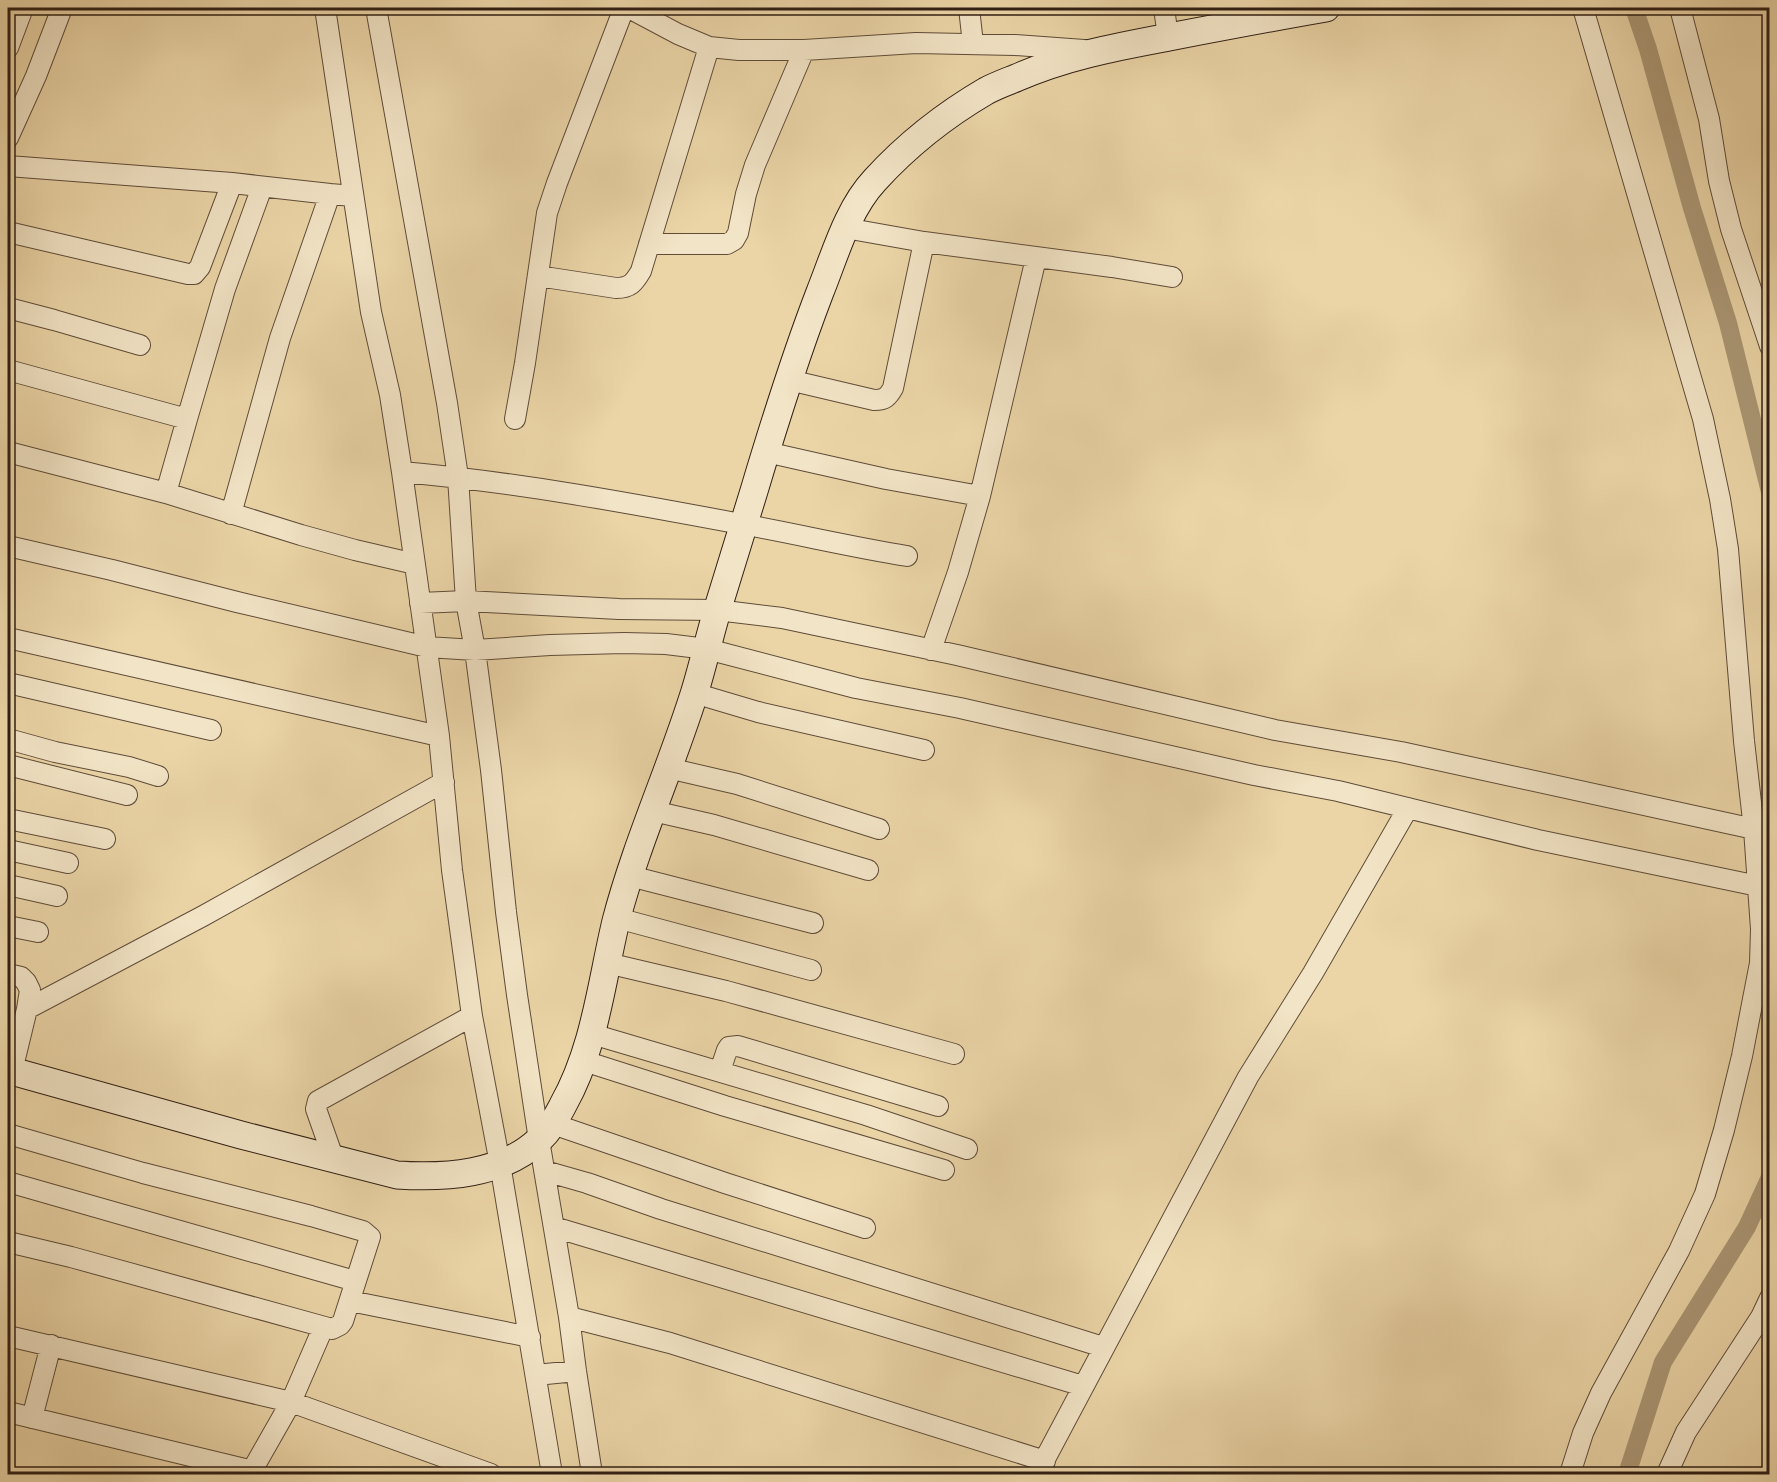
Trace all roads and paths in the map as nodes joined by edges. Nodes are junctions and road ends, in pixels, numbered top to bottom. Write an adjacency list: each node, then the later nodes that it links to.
1 (23, 8): 15 (street)
2 (62, 8): 18 (street)
3 (325, 8): 23 (street)
4 (376, 8): 42 (street)
5 (624, 8): 29 (street)
6 (629, 8): 14 (street)
7 (969, 8): 13 (street)
8 (1164, 8): 12 (street)
9 (1326, 8): 12 (street)
10 (1583, 8): 73 (street)
11 (1680, 8): 32 (street)
12 (1168, 37): 17 (street)
13 (973, 44): 16 (street); 17 (street)
14 (709, 46): 16 (street); 27 (street)
15 (8, 48)
16 (804, 50): 27 (street)
17 (1096, 51): 24 (street)
18 (8, 138)
19 (8, 166): 20 (street)
20 (232, 183): 21 (street); 25 (street)
21 (262, 186): 22 (street); 37 (street)
22 (330, 194): 23 (street); 45 (street)
23 (353, 196): 41 (street)
24 (845, 228): 26 (street); 36 (street)
25 (8, 232)
26 (924, 242): 28 (street); 36 (street)
27 (649, 244): 29 (street)
28 (1036, 258): 30 (street); 44 (street)
29 (538, 276): 38 (street)
30 (1172, 278)
31 (8, 308): 33 (street)
32 (1766, 319): 34 (street)
33 (140, 345)
34 (1770, 346)
35 (8, 370): 37 (street)
36 (789, 380): 40 (street)
37 (187, 419): 43 (street)
38 (514, 419)
39 (8, 452): 43 (street)
40 (766, 452): 44 (street); 46 (street)
41 (402, 472): 42 (street); 49 (street)
42 (458, 477): 46 (street); 50 (street)
43 (166, 493): 45 (street)
44 (980, 496): 57 (street)
45 (231, 514): 49 (street)
46 (744, 524): 48 (street); 52 (street)
47 (8, 546): 54 (street)
48 (907, 556)
49 (415, 564): 51 (street)
50 (466, 601): 51 (street); 52 (street); 56 (street)
51 (420, 603): 54 (street)
52 (717, 610): 55 (street); 57 (street)
53 (8, 638): 61 (street)
54 (427, 647): 56 (street); 61 (street)
55 (707, 649): 56 (street); 59 (street); 69 (street)
56 (475, 650): 97 (street)
57 (931, 650): 73 (street)
58 (8, 683): 60 (street)
59 (694, 693): 63 (street); 65 (street)
60 (211, 730)
61 (439, 736): 67 (street)
62 (8, 739): 66 (street)
63 (924, 750)
64 (8, 765): 68 (street)
65 (668, 768): 70 (street); 72 (street)
66 (158, 776)
67 (444, 782): 89 (street); 90 (street)
68 (128, 795)
69 (1408, 808): 80 (street); 116 (street)
70 (652, 811): 77 (street); 78 (street)
71 (8, 819): 74 (street)
72 (879, 829)
73 (1754, 829): 80 (street)
74 (105, 839)
75 (8, 850): 76 (street)
76 (68, 863)
77 (868, 870)
78 (630, 876): 82 (street); 83 (street)
79 (8, 885): 81 (street)
80 (1758, 886): 128 (street)
81 (57, 896)
82 (617, 918): 86 (street); 87 (street)
83 (813, 923)
84 (8, 926): 85 (street)
85 (38, 932)
86 (607, 963): 91 (street); 92 (street)
87 (811, 970)
88 (8, 974): 89 (street)
89 (27, 1009): 94 (street)
90 (472, 1016): 100 (street); 101 (street)
91 (592, 1034): 93 (street); 95 (street)
92 (954, 1054)
93 (584, 1060): 97 (street); 102 (street)
94 (10, 1070): 100 (street)
95 (720, 1071): 96 (street); 99 (street)
96 (938, 1106)
97 (546, 1132): 101 (street); 103 (street); 106 (street)
98 (8, 1134): 108 (street)
99 (967, 1149)
100 (334, 1160): 101 (street)
101 (500, 1164): 114 (street)
102 (944, 1170)
103 (545, 1171): 105 (street); 116 (street)
104 (8, 1182): 108 (street)
105 (554, 1227): 111 (street); 119 (street)
106 (865, 1228)
107 (8, 1242): 112 (street)
108 (355, 1281): 110 (street)
109 (1770, 1298): 129 (street)
110 (350, 1301): 112 (street); 114 (street)
111 (570, 1317): 117 (street); 123 (street)
112 (322, 1328): 120 (street)
113 (8, 1336): 115 (street)
114 (530, 1337): 118 (street)
115 (51, 1345): 120 (street); 122 (street)
116 (1103, 1347): 119 (street)
117 (576, 1371): 118 (street); 127 (street)
118 (536, 1375): 126 (street)
119 (1083, 1386): 123 (street)
120 (291, 1402): 124 (street); 125 (street)
121 (8, 1412): 122 (street)
122 (32, 1418): 124 (street)
123 (1041, 1468)
124 (252, 1473)
125 (491, 1474)
126 (552, 1474)
127 (592, 1474)
128 (1570, 1474)
129 (1667, 1474)

